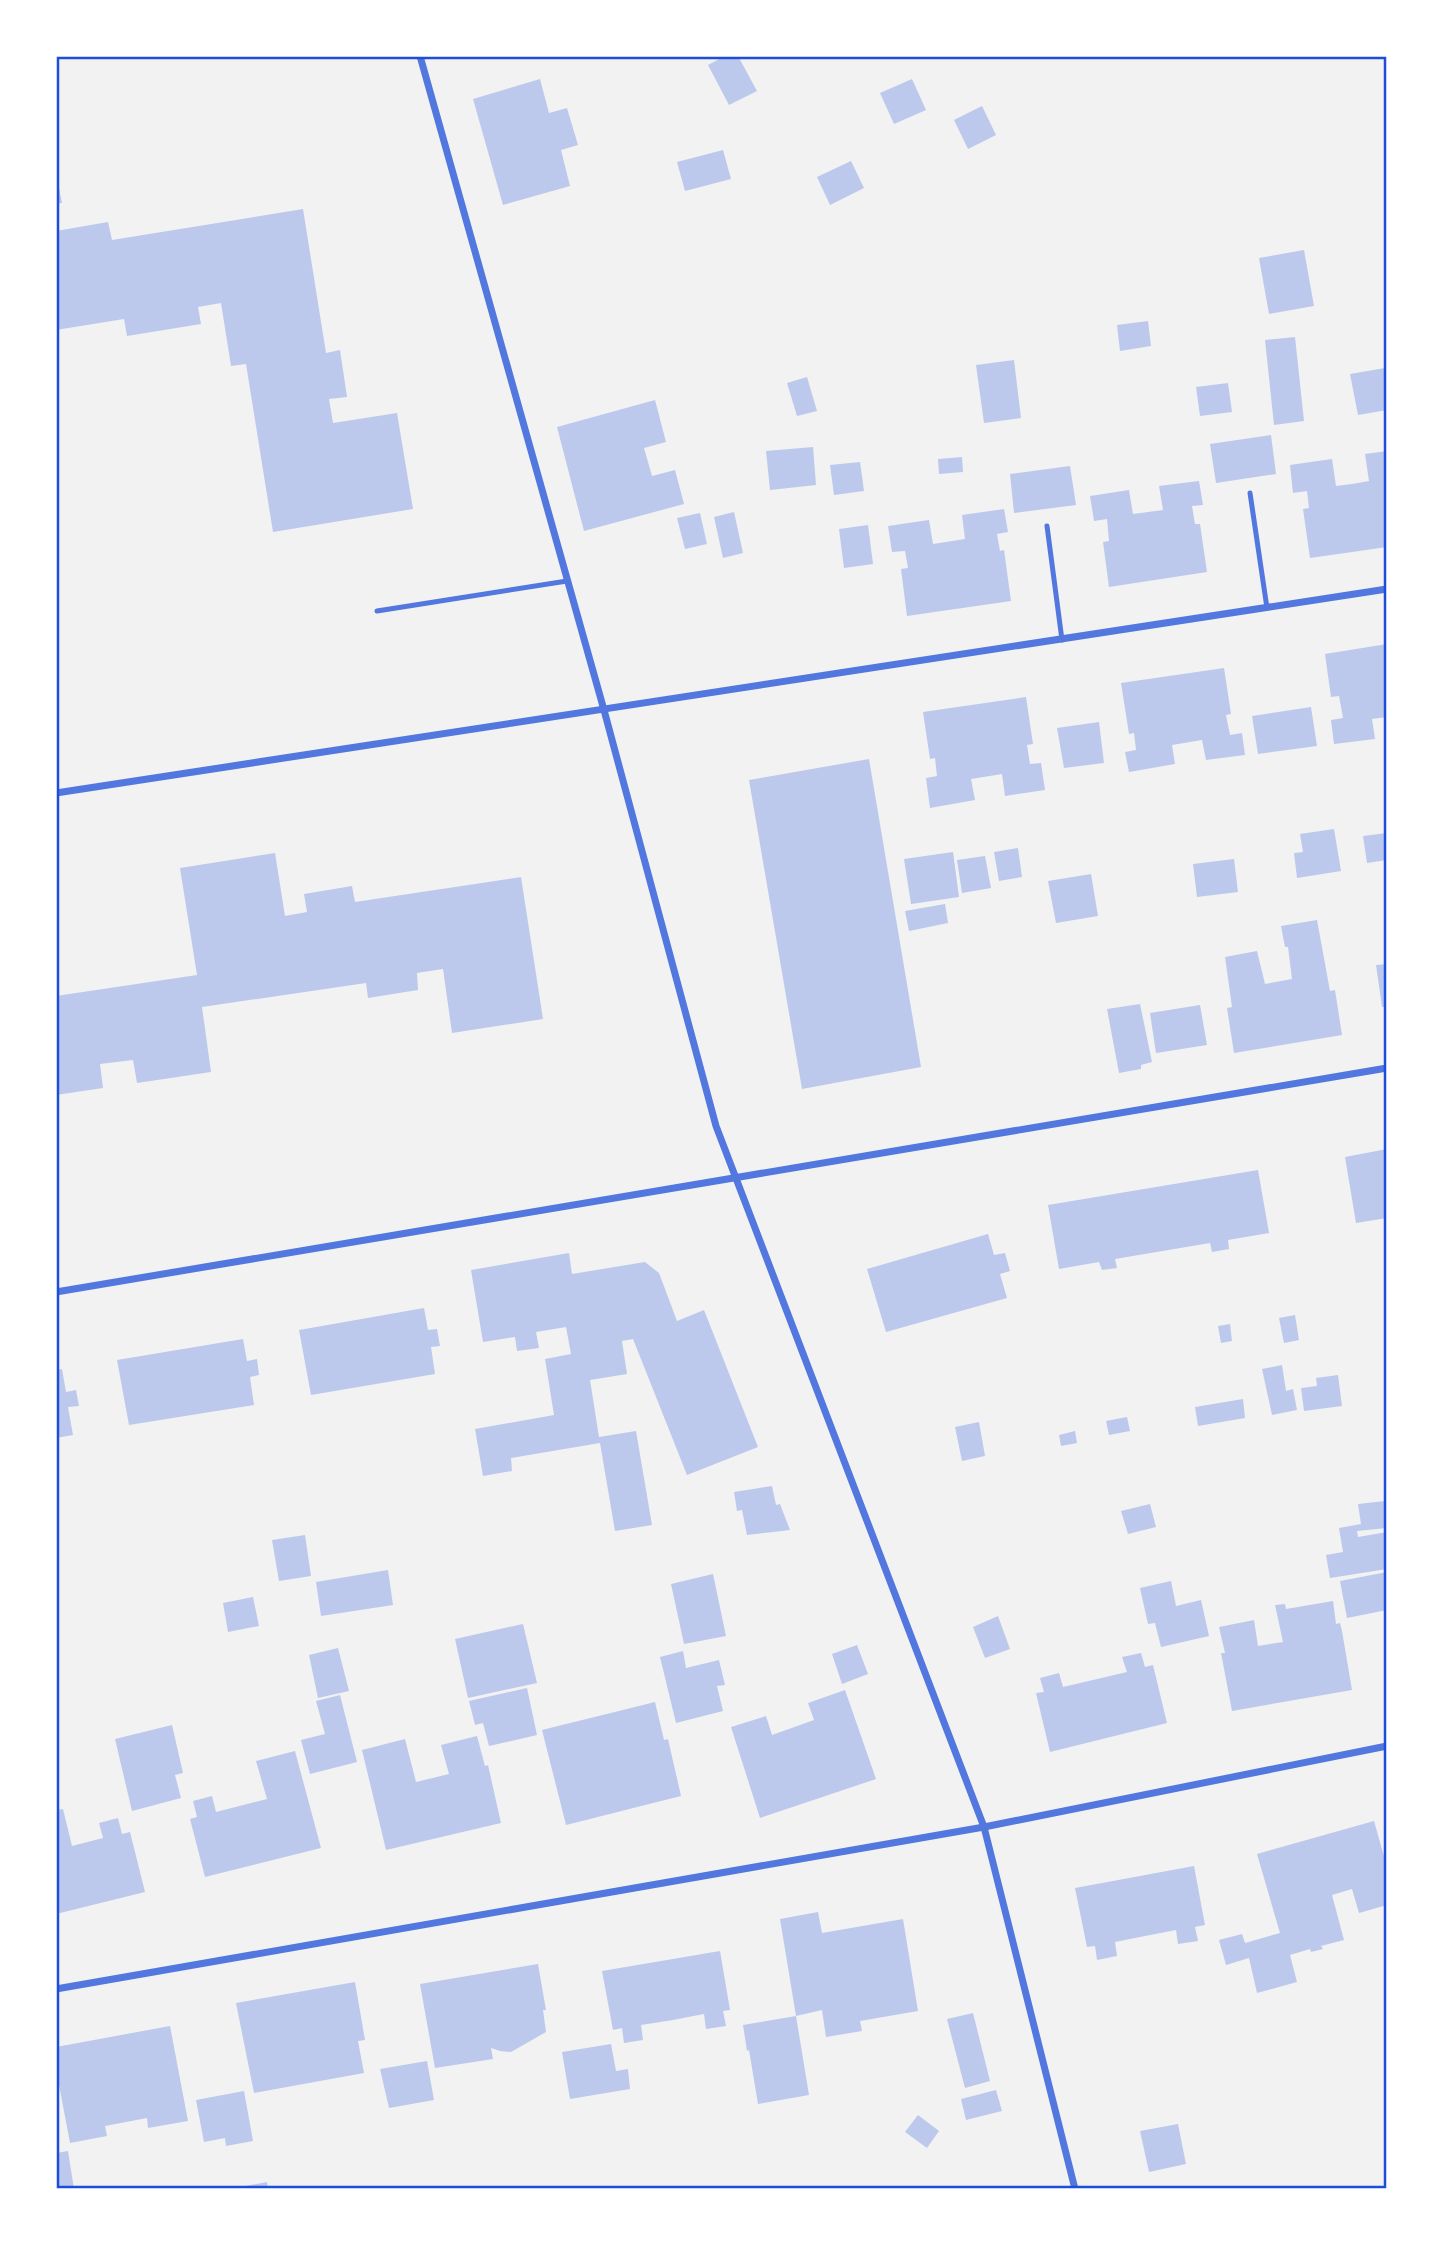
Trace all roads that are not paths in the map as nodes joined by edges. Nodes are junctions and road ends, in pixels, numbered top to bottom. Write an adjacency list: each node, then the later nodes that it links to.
1 (420, 56): 4 (street)
2 (1250, 494): 6 (lane)
3 (1047, 526): 8 (lane)
4 (567, 581): 7 (lane); 9 (street)
5 (1387, 589): 6 (street)
6 (1267, 608): 8 (street)
7 (377, 611)
8 (1062, 640): 9 (street)
9 (604, 710): 10 (street); 12 (street)
10 (56, 793)
11 (1387, 1068): 12 (street)
12 (735, 1179): 13 (street); 15 (street)
13 (56, 1292)
14 (1387, 1746): 15 (street)
15 (984, 1827): 16 (street); 17 (street)
16 (56, 1989)
17 (1075, 2189)

